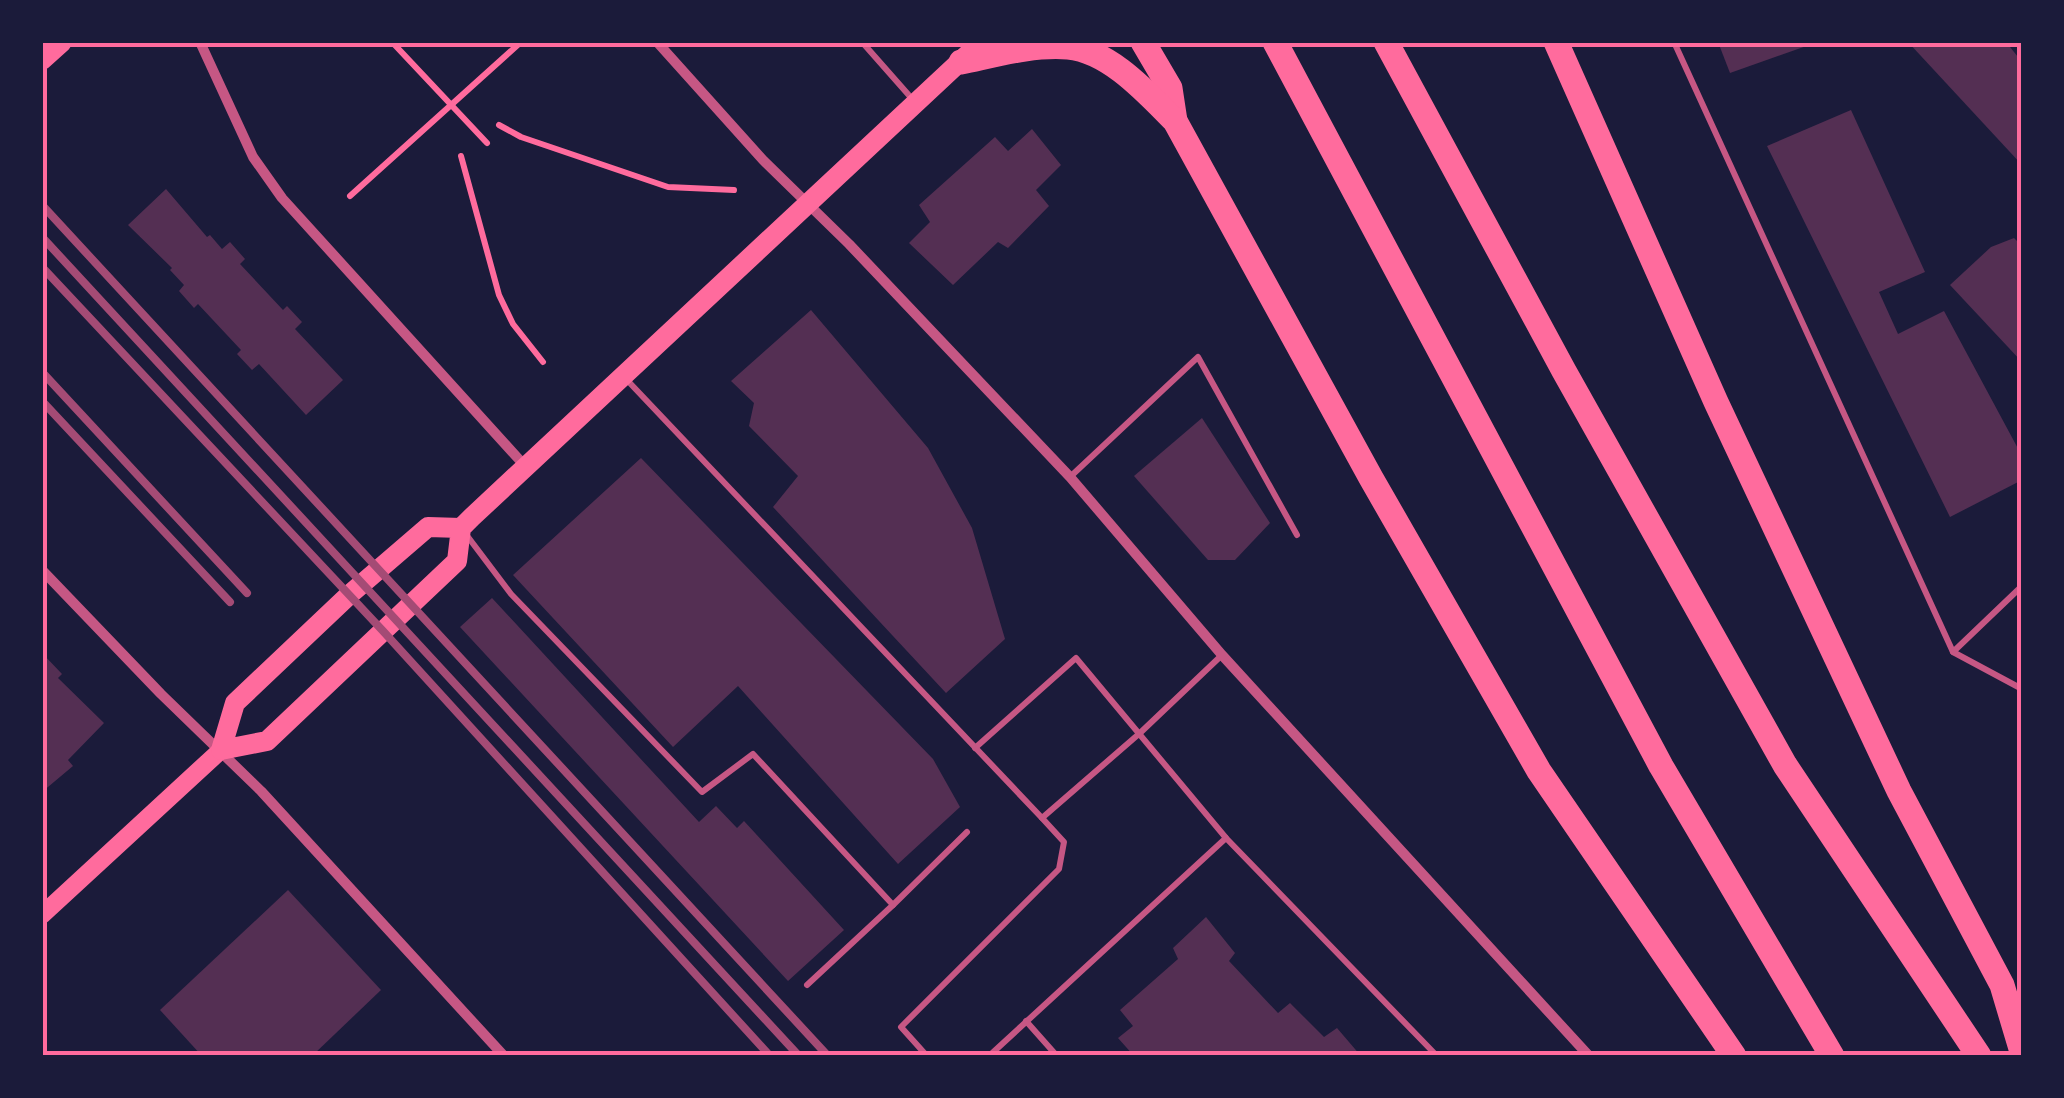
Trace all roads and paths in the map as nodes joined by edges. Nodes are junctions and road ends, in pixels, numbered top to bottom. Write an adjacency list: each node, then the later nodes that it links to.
1 (62, 42): 13 (main road)
2 (392, 42): 16 (path)
3 (521, 42): 16 (path)
4 (657, 42): 23 (street)
5 (862, 42): 15 (lane)
6 (981, 42): 14 (main road)
7 (1143, 42): 17 (highway)
8 (1275, 42): 53 (highway)
9 (1386, 42): 54 (highway)
10 (1556, 42): 45 (highway)
11 (1674, 42): 32 (lane)
12 (201, 45): 26 (street)
13 (42, 60)
14 (961, 62): 15 (main road); 17 (highway)
15 (916, 104): 23 (main road)
16 (452, 106): 19 (path); 22 (path)
17 (1175, 120): 52 (highway)
18 (499, 125): 21 (path)
19 (486, 143)
20 (461, 156): 24 (path)
21 (734, 190)
22 (350, 196)
23 (809, 204): 25 (main road); 27 (street)
24 (543, 362)
25 (624, 376): 26 (main road); 36 (lane)
26 (525, 466): 28 (main road)
27 (1070, 477): 29 (lane); 33 (street)
28 (461, 528): 37 (main road); 37 (main road); 41 (lane)
29 (1297, 535)
30 (42, 570): 37 (street)
31 (2022, 586): 32 (lane)
32 (1953, 652): 34 (lane)
33 (1222, 654): 35 (lane); 51 (street)
34 (2022, 688)
35 (1140, 733): 36 (lane); 38 (lane); 40 (lane)
36 (975, 748): 38 (lane)
37 (221, 750): 42 (main road); 46 (street)
38 (1042, 818): 47 (lane)
39 (967, 832): 41 (lane)
40 (1226, 838): 44 (lane); 50 (lane)
41 (893, 905): 43 (lane)
42 (42, 915)
43 (807, 985)
44 (1026, 1021): 48 (lane); 49 (lane)
45 (2022, 1052)
46 (504, 1056)
47 (927, 1056)
48 (988, 1056)
49 (1058, 1056)
50 (1437, 1056)
51 (1589, 1056)
52 (1734, 1056)
53 (1832, 1056)
54 (1979, 1056)

